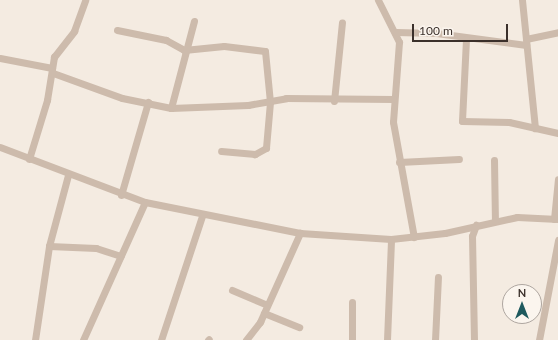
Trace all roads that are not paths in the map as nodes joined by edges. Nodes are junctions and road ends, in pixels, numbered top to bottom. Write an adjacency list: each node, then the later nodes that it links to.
1 (85, 0): 13 (street)
2 (378, 0): 7 (street)
3 (522, 0): 10 (street)
4 (194, 21): 11 (street)
5 (342, 22): 15 (street)
6 (117, 30): 11 (street)
7 (396, 32): 9 (street); 14 (street)
8 (558, 32): 10 (street)
9 (466, 38): 10 (street); 19 (street)
10 (526, 42): 19 (street)
11 (184, 50): 17 (street); 18 (street)
12 (0, 58): 13 (street)
13 (53, 71): 16 (street); 23 (street)
14 (393, 99): 15 (street); 26 (street)
15 (334, 100): 17 (street)
16 (148, 102): 18 (street); 29 (street)
17 (270, 102): 18 (street); 22 (street)
18 (171, 108)
19 (535, 128): 20 (street)
20 (558, 132)
21 (0, 147): 23 (street)
22 (221, 151)
23 (29, 159): 27 (street)
24 (459, 159): 26 (street)
25 (494, 160): 33 (street)
26 (399, 162): 36 (street)
27 (68, 175): 29 (street); 39 (street)
28 (558, 179): 32 (street)
29 (121, 195): 30 (street)
30 (146, 202): 31 (street); 40 (street)
31 (202, 216): 35 (street); 48 (street)
32 (556, 219): 33 (street)
33 (495, 220): 34 (street)
34 (476, 225): 36 (street); 53 (street)
35 (300, 233): 37 (street); 44 (street)
36 (414, 237): 37 (street)
37 (391, 239): 51 (street)
38 (558, 240): 54 (street)
39 (49, 246): 40 (street); 46 (street)
40 (122, 256): 47 (street)
41 (438, 277): 52 (street)
42 (232, 290): 44 (street)
43 (352, 302): 50 (street)
44 (265, 309): 45 (street); 49 (street)
45 (300, 327)
46 (35, 340)
47 (83, 340)
48 (161, 340)
49 (246, 340)
50 (352, 340)
51 (387, 340)
52 (435, 340)
53 (474, 340)
54 (539, 340)

